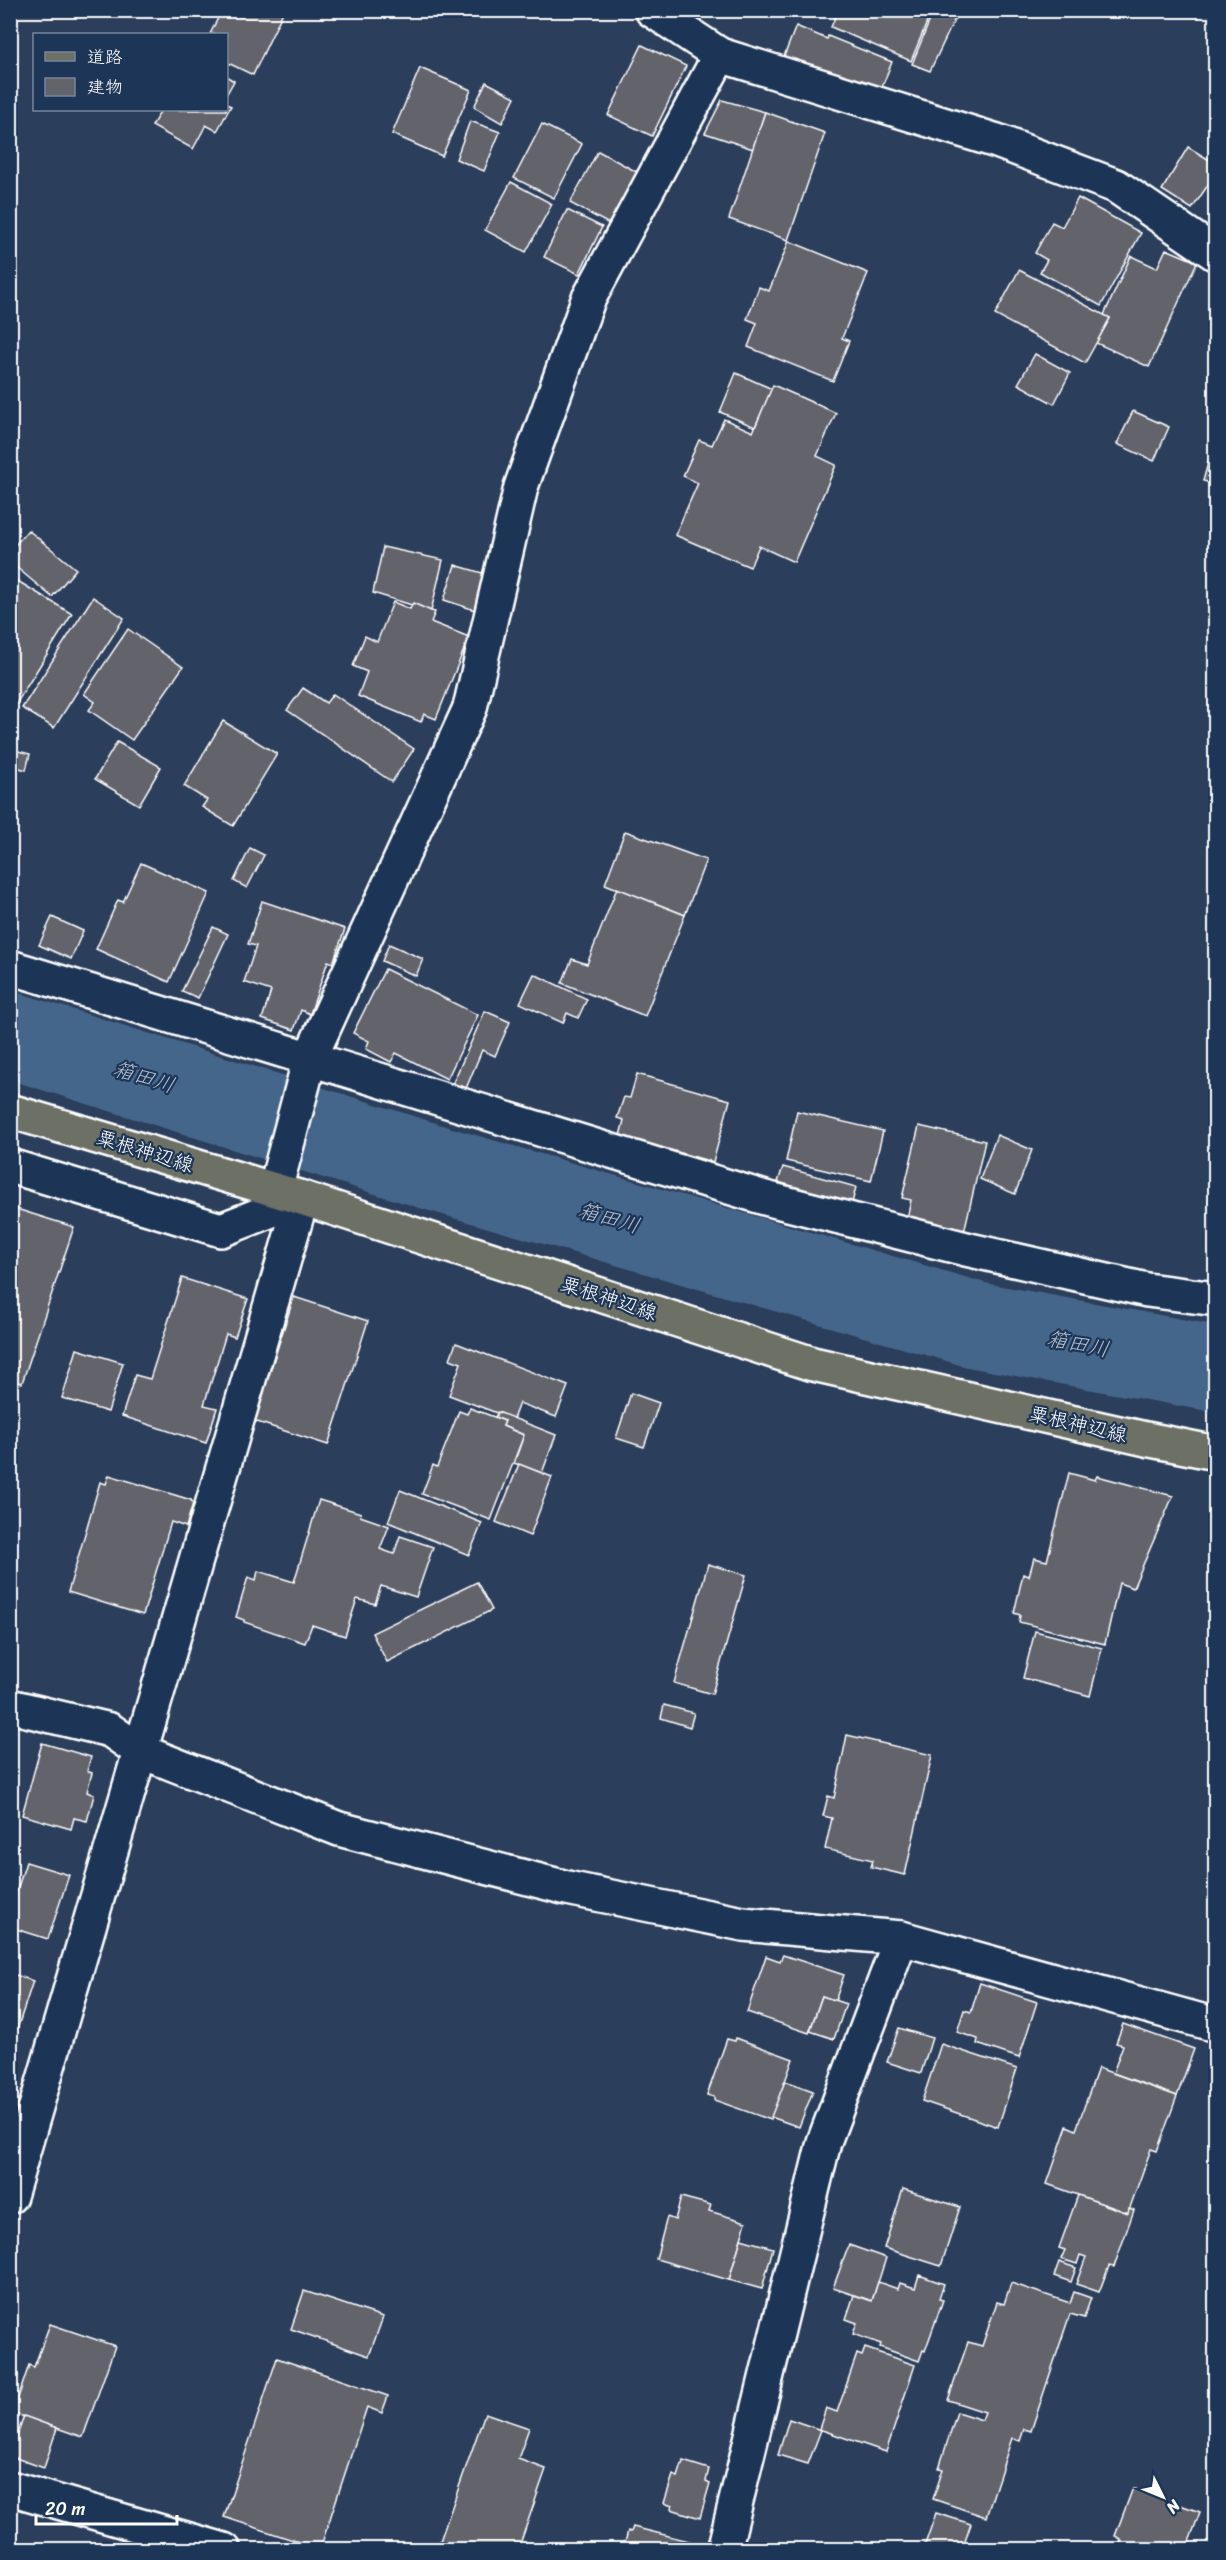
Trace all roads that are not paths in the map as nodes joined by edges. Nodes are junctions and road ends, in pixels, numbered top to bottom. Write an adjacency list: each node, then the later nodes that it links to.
1 (652, 10): 2 (street)
2 (720, 55): 3 (street); 5 (street)
3 (1215, 255)
4 (10, 967): 5 (street)
5 (310, 1058): 8 (street); 9 (street)
6 (10, 1111): 8 (main road, 粟根神辺線)
7 (10, 1166): 8 (street)
8 (289, 1194): 10 (main road, 粟根神辺線); 12 (street)
9 (1215, 1299)
10 (1215, 1453)
11 (10, 1706): 12 (street)
12 (140, 1751): 13 (street); 15 (street)
13 (901, 1938): 14 (street); 18 (street)
14 (1215, 2025)
15 (10, 2196)
16 (10, 2488): 17 (street)
17 (224, 2550)
18 (724, 2550)

